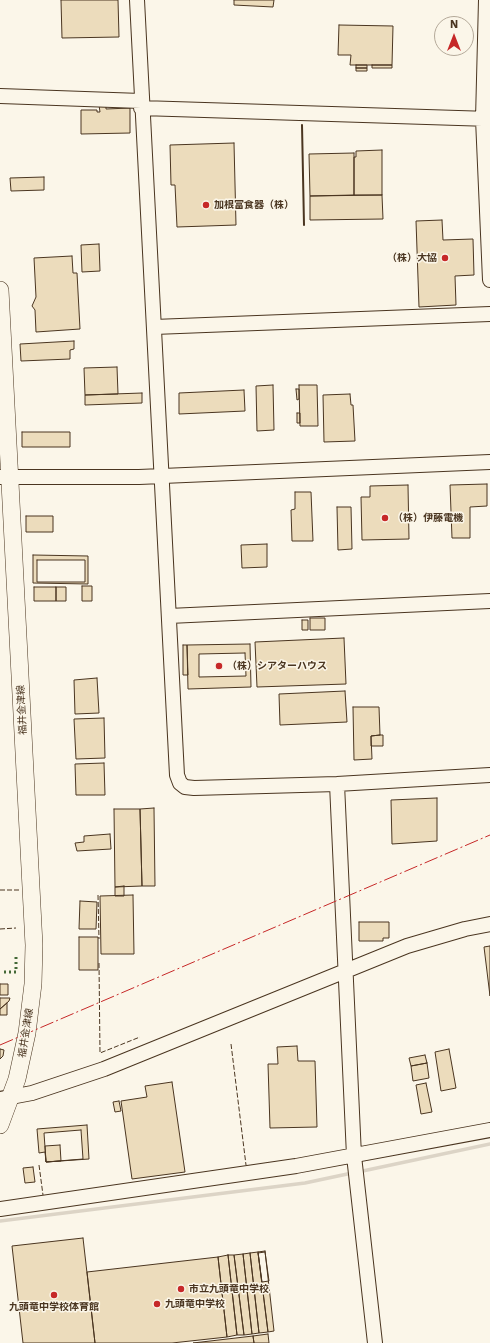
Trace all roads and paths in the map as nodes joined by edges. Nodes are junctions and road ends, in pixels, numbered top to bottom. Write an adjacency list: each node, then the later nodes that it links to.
1 (137, 0): 4 (street)
2 (486, 0): 5 (street)
3 (0, 96): 4 (street)
4 (141, 104): 5 (street); 9 (street)
5 (486, 119): 6 (street)
6 (490, 280)
7 (0, 290): 12 (main road, 福井金津線)
8 (490, 314): 9 (street)
9 (154, 327): 11 (street)
10 (490, 462): 11 (street)
11 (162, 476): 12 (street); 14 (street)
12 (5, 477): 19 (main road, 福井金津線)
13 (490, 600): 14 (street)
14 (169, 616): 16 (street)
15 (490, 775): 16 (street)
16 (336, 784): 18 (street)
17 (490, 924): 18 (street)
18 (345, 973): 19 (street); 22 (street)
19 (6, 1099): 20 (main road, 福井金津線)
20 (0, 1125)
21 (490, 1130): 22 (street)
22 (354, 1156): 23 (street); 24 (street)
23 (0, 1210)
24 (375, 1343)

